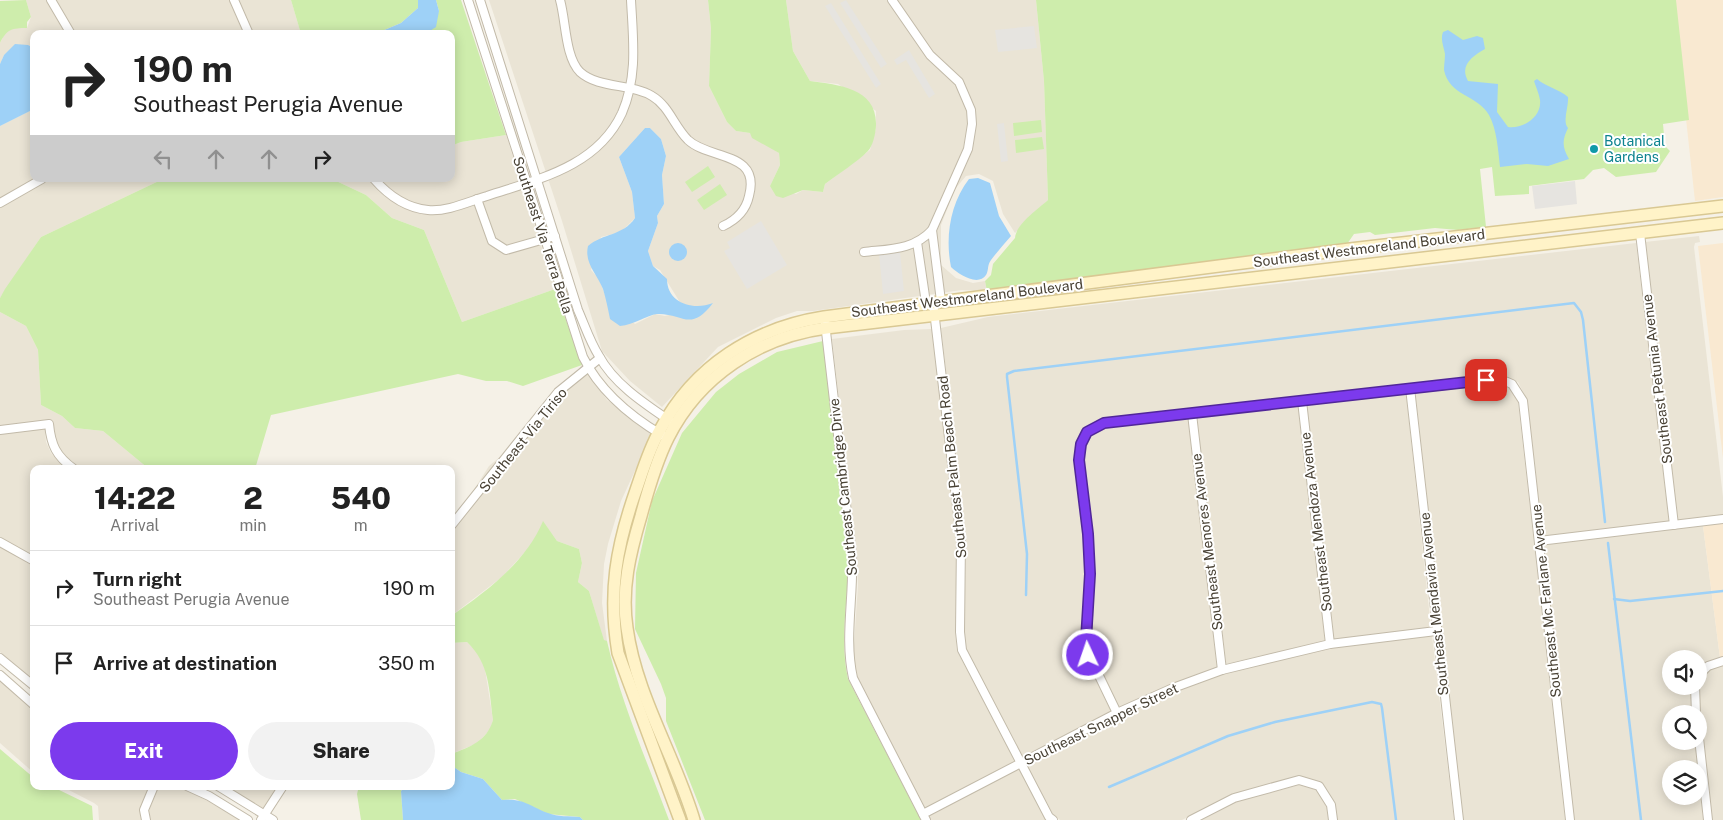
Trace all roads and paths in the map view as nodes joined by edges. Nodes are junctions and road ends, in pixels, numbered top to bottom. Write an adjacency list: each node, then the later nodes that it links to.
1 (51, 0): 8 (street)
2 (234, 0): 9 (street)
3 (468, 0): 14 (street, Southeast Via Terra Bella)
4 (480, 0): 11 (street, Southeast Via Terra Bella)
5 (560, 0): 10 (street)
6 (631, 0): 10 (street)
7 (892, 0): 20 (street)
8 (69, 30)
9 (247, 30)
10 (630, 89): 11 (street); 19 (street)
11 (538, 179): 14 (street); 22 (street, Southeast Via Terra Bella)
12 (37, 182): 16 (street)
13 (377, 182): 15 (street)
14 (527, 183): 15 (street); 23 (street, Southeast Via Terra Bella)
15 (477, 199): 23 (street)
16 (0, 203)
17 (1723, 206): 26 (street, Southeast Westmoreland Boulevard)
18 (1723, 224): 21 (street, Southeast Westmoreland Boulevard)
19 (723, 226)
20 (932, 230): 24 (street); 26 (street)
21 (1640, 234): 27 (street, Southeast Westmoreland Boulevard); 40 (street, Southeast Petunia Avenue)
22 (555, 236): 23 (street); 29 (street, Southeast Via Terra Bella)
23 (544, 239): 30 (street, Southeast Via Terra Bella)
24 (917, 242): 25 (street); 26 (street)
25 (864, 252)
26 (934, 302): 27 (street, Southeast Palm Beach Road); 28 (street, Southeast Westmoreland Boulevard)
27 (935, 314): 28 (street, Southeast Westmoreland Boulevard); 55 (street, Southeast Palm Beach Road)
28 (825, 322): 34 (street, Southeast Westmoreland Boulevard); 61 (street, Southeast Cambridge Drive)
29 (600, 358): 30 (street, Southeast Via Tiriso); 34 (street, Southeast Via Terra Bella)
30 (588, 368): 36 (street, Southeast Via Terra Bella); 39 (street, Southeast Via Tiriso)
31 (1410, 388): 32 (street); 41 (street, Southeast Mc Farlane Avenue); 44 (street, Southeast Mendavia Avenue)
32 (1302, 401): 33 (street); 45 (street, Southeast Mendoza Avenue)
33 (1192, 414): 49 (street, Southeast Menores Avenue); 53 (street)
34 (671, 422): 36 (street, Southeast Westmoreland Boulevard)
35 (0, 430): 37 (street)
36 (663, 435): 65 (street, Southeast Westmoreland Boulevard); 66 (street, Southeast Westmoreland Boulevard)
37 (68, 465)
38 (1723, 519): 40 (street)
39 (455, 521)
40 (1674, 524): 41 (street)
41 (1539, 541): 71 (street, Southeast Mc Farlane Avenue)
42 (0, 542): 43 (street)
43 (30, 559)
44 (1436, 631): 45 (street, Southeast Snapper Street); 70 (street, Southeast Mendavia Avenue)
45 (1330, 644): 49 (street, Southeast Snapper Street)
46 (0, 658): 51 (street)
47 (1723, 661): 48 (street)
48 (1707, 667)
49 (1222, 670): 53 (street, Southeast Snapper Street)
50 (0, 675): 52 (street)
51 (30, 683)
52 (30, 701)
53 (1117, 713): 55 (street, Southeast Snapper Street)
54 (1700, 750): 72 (street)
55 (1021, 762): 61 (street, Southeast Snapper Street); 67 (street, Southeast Palm Beach Road)
56 (152, 790): 62 (street)
57 (196, 790): 63 (street)
58 (224, 790): 60 (street)
59 (280, 790): 60 (street)
60 (263, 817): 64 (street)
61 (924, 817)
62 (146, 820)
63 (248, 820)
64 (273, 820)
65 (680, 820)
66 (694, 820)
67 (1053, 820)
68 (1191, 820): 69 (street)
69 (1333, 820)
70 (1459, 820)
71 (1570, 820)
72 (1708, 820)

